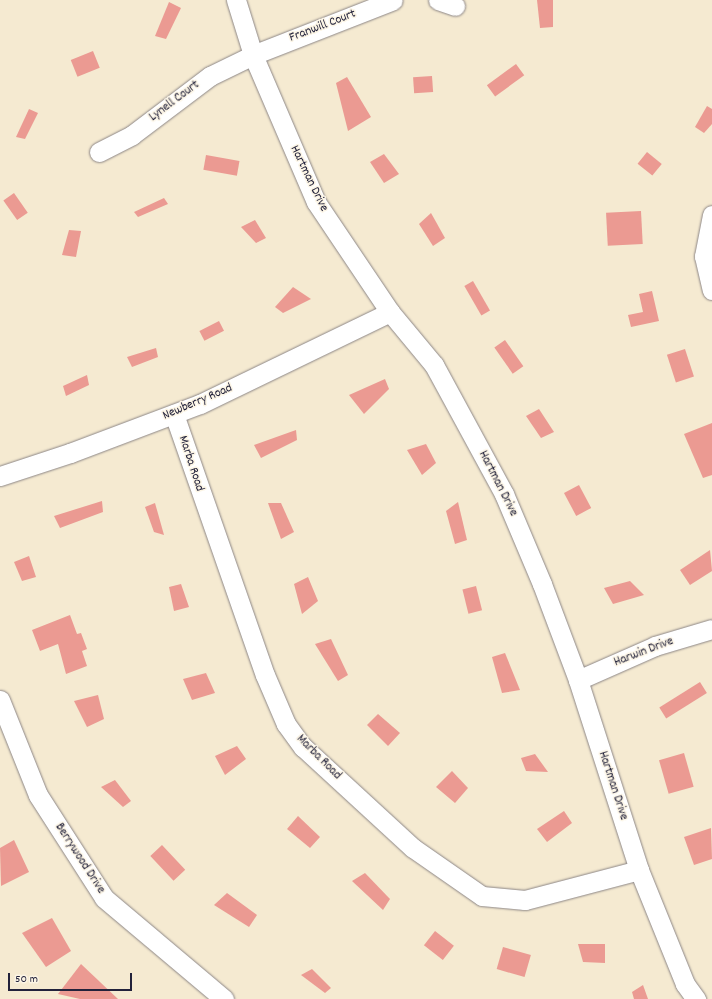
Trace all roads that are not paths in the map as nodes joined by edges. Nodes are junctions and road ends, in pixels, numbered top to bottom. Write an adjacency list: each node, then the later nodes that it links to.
1 (236, 0): 3 (street, Hartman Drive)
2 (392, 0): 3 (street, Franwill Court)
3 (252, 55): 4 (street, Lynell Court); 7 (street, Hartman Drive)
4 (99, 152)
5 (712, 215): 6 (street)
6 (712, 290)
7 (390, 312): 8 (street, Newberry Road); 11 (street, Hartman Drive)
8 (174, 414): 9 (street, Newberry Road); 13 (street, Marba Road)
9 (0, 476)
10 (712, 629): 11 (street, Harwin Drive)
11 (578, 680): 13 (street, Hartman Drive)
12 (0, 700): 14 (street, Berrywood Drive)
13 (639, 870): 15 (street, Hartman Drive)
14 (224, 999)
15 (696, 999)

